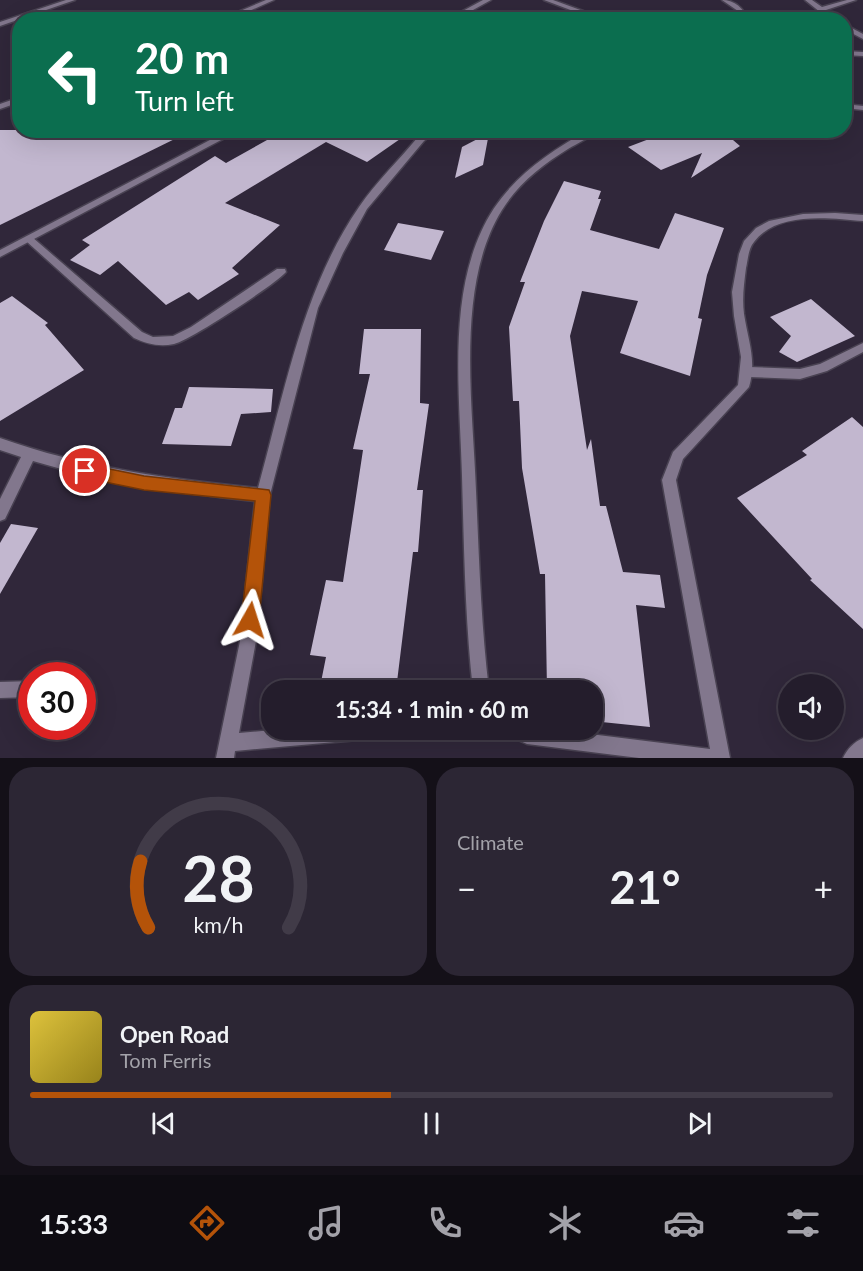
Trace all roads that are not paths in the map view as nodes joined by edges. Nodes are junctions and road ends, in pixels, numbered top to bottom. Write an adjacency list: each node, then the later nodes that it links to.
1 (72, 0): 9 (street)
2 (271, 0): 10 (street)
3 (488, 0): 11 (street)
4 (547, 0): 12 (street)
5 (725, 0): 13 (street)
6 (808, 0): 8 (street)
7 (853, 0): 8 (street)
8 (820, 10): 14 (street)
9 (36, 12)
10 (242, 12)
11 (465, 12)
12 (582, 12)
13 (742, 12)
14 (823, 12)
15 (221, 138): 19 (street)
16 (422, 138): 26 (street)
17 (581, 138): 28 (street)
18 (863, 218): 23 (street)
19 (29, 238): 20 (street); 21 (street)
20 (0, 254)
21 (281, 272)
22 (863, 347): 23 (street)
23 (749, 372): 36 (street)
24 (0, 444): 25 (street)
25 (29, 455): 26 (street); 27 (street)
26 (263, 495): 34 (street)
27 (0, 514)
28 (480, 680)
29 (18, 689): 30 (street)
30 (0, 690)
31 (299, 740): 34 (street)
32 (567, 740): 35 (street)
33 (863, 747): 37 (street)
34 (226, 750)
35 (710, 758)
36 (722, 758)
37 (852, 758)

